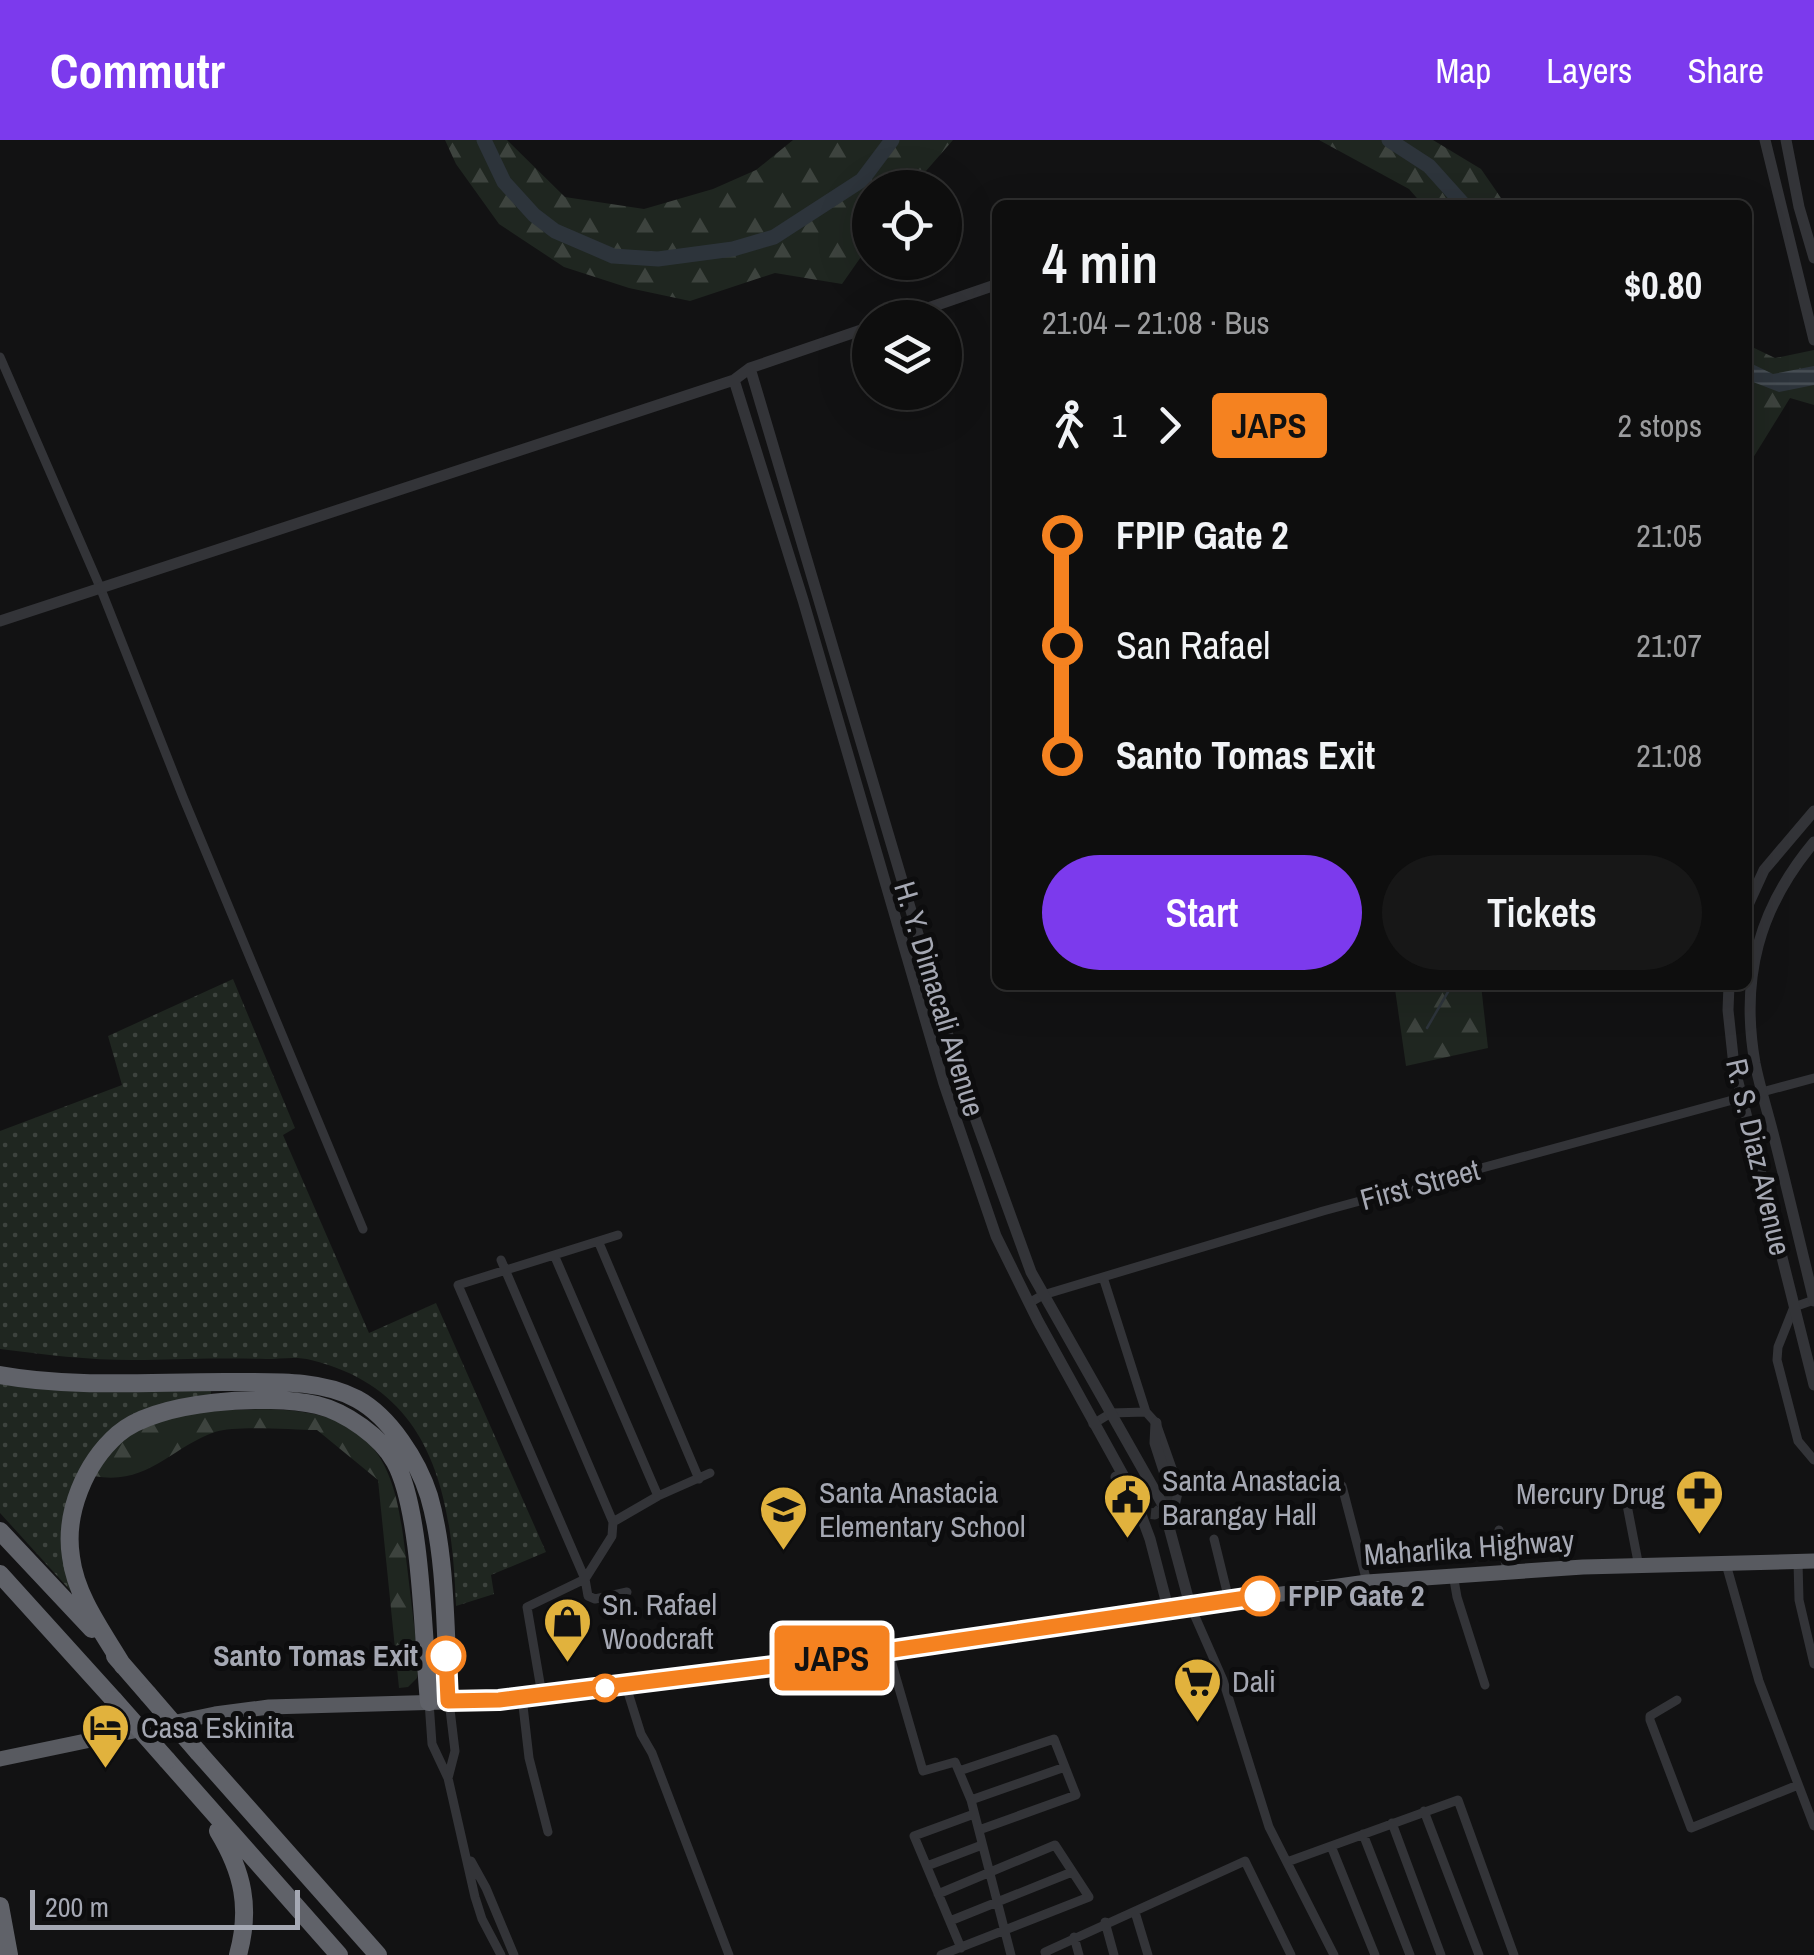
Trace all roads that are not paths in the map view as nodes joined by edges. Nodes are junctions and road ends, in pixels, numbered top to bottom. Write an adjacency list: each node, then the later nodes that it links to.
1 (1764, 140): 7 (street)
2 (1786, 140): 3 (street)
3 (1814, 258)
4 (992, 286): 5 (street)
5 (951, 300)
6 (852, 333): 9 (street)
7 (1814, 338)
8 (0, 357): 11 (street)
9 (750, 368): 10 (street); 18 (street, H. Y. Dimacali Avenue)
10 (734, 380): 11 (street); 19 (street, H. Y. Dimacali Avenue)
11 (100, 588): 12 (street); 24 (street)
12 (0, 621)
13 (1814, 811): 15 (street)
14 (1814, 842): 20 (street, R. S. Diaz Avenue)
15 (1752, 896)
16 (1729, 990): 21 (street, R. S. Diaz Avenue)
17 (1814, 1078): 20 (street, First Street)
18 (961, 1079): 19 (street); 31 (street, H. Y. Dimacali Avenue)
19 (944, 1084): 33 (street, H. Y. Dimacali Avenue)
20 (1763, 1092): 21 (street, First Street); 22 (street, R. S. Diaz Avenue)
21 (1741, 1098): 23 (street, R. S. Diaz Avenue); 30 (street, First Street)
22 (1793, 1216): 23 (street); 32 (street, R. S. Diaz Avenue)
23 (1772, 1222): 34 (street, R. S. Diaz Avenue)
24 (363, 1229)
25 (618, 1236): 26 (street)
26 (599, 1243): 27 (street); 44 (street)
27 (555, 1256): 29 (street); 47 (street)
28 (501, 1260): 29 (street)
29 (504, 1271): 50 (street); 63 (street)
30 (1103, 1277): 31 (street, First Street); 38 (street)
31 (1042, 1295): 33 (street, First Street); 37 (street, H. Y. Dimacali Avenue)
32 (1814, 1300): 34 (street)
33 (1029, 1302): 40 (street, H. Y. Dimacali Avenue)
34 (1794, 1307): 36 (street, R. S. Diaz Avenue); 42 (street)
35 (0, 1375): 77 (highway)
36 (1814, 1385)
37 (1111, 1412): 38 (street); 40 (street); 51 (street, H. Y. Dimacali Avenue)
38 (1146, 1412): 39 (street)
39 (1156, 1423): 45 (street); 51 (street)
40 (1093, 1424): 41 (street, H. Y. Dimacali Avenue)
41 (1106, 1444): 48 (street); 56 (street, H. Y. Dimacali Avenue)
42 (1814, 1460)
43 (710, 1473): 44 (street)
44 (698, 1478): 47 (street)
45 (1168, 1484)
46 (1342, 1486): 64 (street)
47 (658, 1496): 50 (street)
48 (1126, 1498)
49 (1627, 1505): 59 (street)
50 (614, 1522): 63 (street)
51 (1170, 1528): 55 (street, H. Y. Dimacali Avenue)
52 (1499, 1530): 60 (street)
53 (0, 1531): 71 (highway)
54 (1214, 1539): 66 (street)
55 (1180, 1558): 56 (street); 67 (street, H. Y. Dimacali Avenue)
56 (1156, 1562): 68 (street, H. Y. Dimacali Avenue)
57 (1806, 1562): 58 (highway, Maharlika Highway); 70 (street)
58 (1726, 1564): 59 (highway, Maharlika Highway); 85 (street)
59 (1640, 1567): 60 (highway, Maharlika Highway)
60 (1508, 1571): 62 (highway, Maharlika Highway)
61 (0, 1574): 86 (highway, bridge)
62 (1454, 1574): 64 (highway, Maharlika Highway); 72 (street)
63 (584, 1578): 65 (street); 74 (street)
64 (1367, 1582): 66 (highway, Maharlika Highway)
65 (628, 1592)
66 (1229, 1600): 67 (highway, Maharlika Highway)
67 (1190, 1605): 68 (highway, Maharlika Highway); 98 (street)
68 (1168, 1608): 69 (highway, Maharlika Highway)
69 (888, 1650): 73 (highway, Maharlika Highway); 83 (street)
70 (1814, 1664)
71 (123, 1666): 78 (highway); 115 (highway, bridge)
72 (1485, 1685)
73 (626, 1686): 74 (highway, Maharlika Highway); 118 (street)
74 (542, 1695): 75 (highway, Maharlika Highway)
75 (522, 1698): 77 (highway, Maharlika Highway); 93 (street)
76 (1677, 1700): 85 (street)
77 (448, 1701): 78 (highway, Maharlika Highway); 79 (street)
78 (429, 1702): 80 (street); 81 (highway, Maharlika Highway)
79 (454, 1738): 80 (street); 84 (street)
80 (432, 1744): 84 (street)
81 (0, 1759)
82 (1066, 1767): 83 (street); 87 (street); 92 (street)
83 (958, 1771): 87 (street)
84 (448, 1778): 97 (street)
85 (1798, 1785): 91 (street)
86 (192, 1787): 112 (highway); 114 (highway)
87 (970, 1800): 89 (street)
88 (1424, 1811): 90 (street); 131 (street); 132 (street)
89 (974, 1814): 92 (street); 99 (street)
90 (1392, 1823): 94 (street); 130 (street)
91 (1814, 1826)
92 (979, 1830): 95 (street)
93 (548, 1832)
94 (1363, 1834): 96 (street); 129 (street)
95 (982, 1844): 99 (street); 101 (street)
96 (1331, 1846): 98 (street); 128 (street)
97 (467, 1854): 116 (street); 117 (street)
98 (1287, 1862): 127 (street)
99 (926, 1866): 102 (street)
100 (1072, 1872): 101 (street); 103 (street); 108 (street)
101 (990, 1873): 102 (street); 103 (street)
102 (938, 1894): 106 (street)
103 (998, 1903): 106 (street); 108 (street)
104 (0, 1906): 113 (highway)
105 (1136, 1912): 107 (street); 125 (street); 126 (street)
106 (950, 1921): 111 (street)
107 (1105, 1922): 109 (street); 124 (street)
108 (1005, 1932): 110 (street); 121 (street)
109 (1074, 1937): 122 (street); 123 (street)
110 (974, 1943): 111 (street); 120 (street)
111 (960, 1948): 119 (street)
112 (333, 1949)
113 (9, 1955)
114 (238, 1955)
115 (378, 1955)
116 (502, 1955)
117 (514, 1955)
118 (729, 1955)
119 (943, 1955)
120 (978, 1955)
121 (1011, 1955)
122 (1046, 1955)
123 (1079, 1955)
124 (1114, 1955)
125 (1148, 1955)
126 (1291, 1955)
127 (1334, 1955)
128 (1375, 1955)
129 (1410, 1955)
130 (1441, 1955)
131 (1479, 1955)
132 (1514, 1955)

